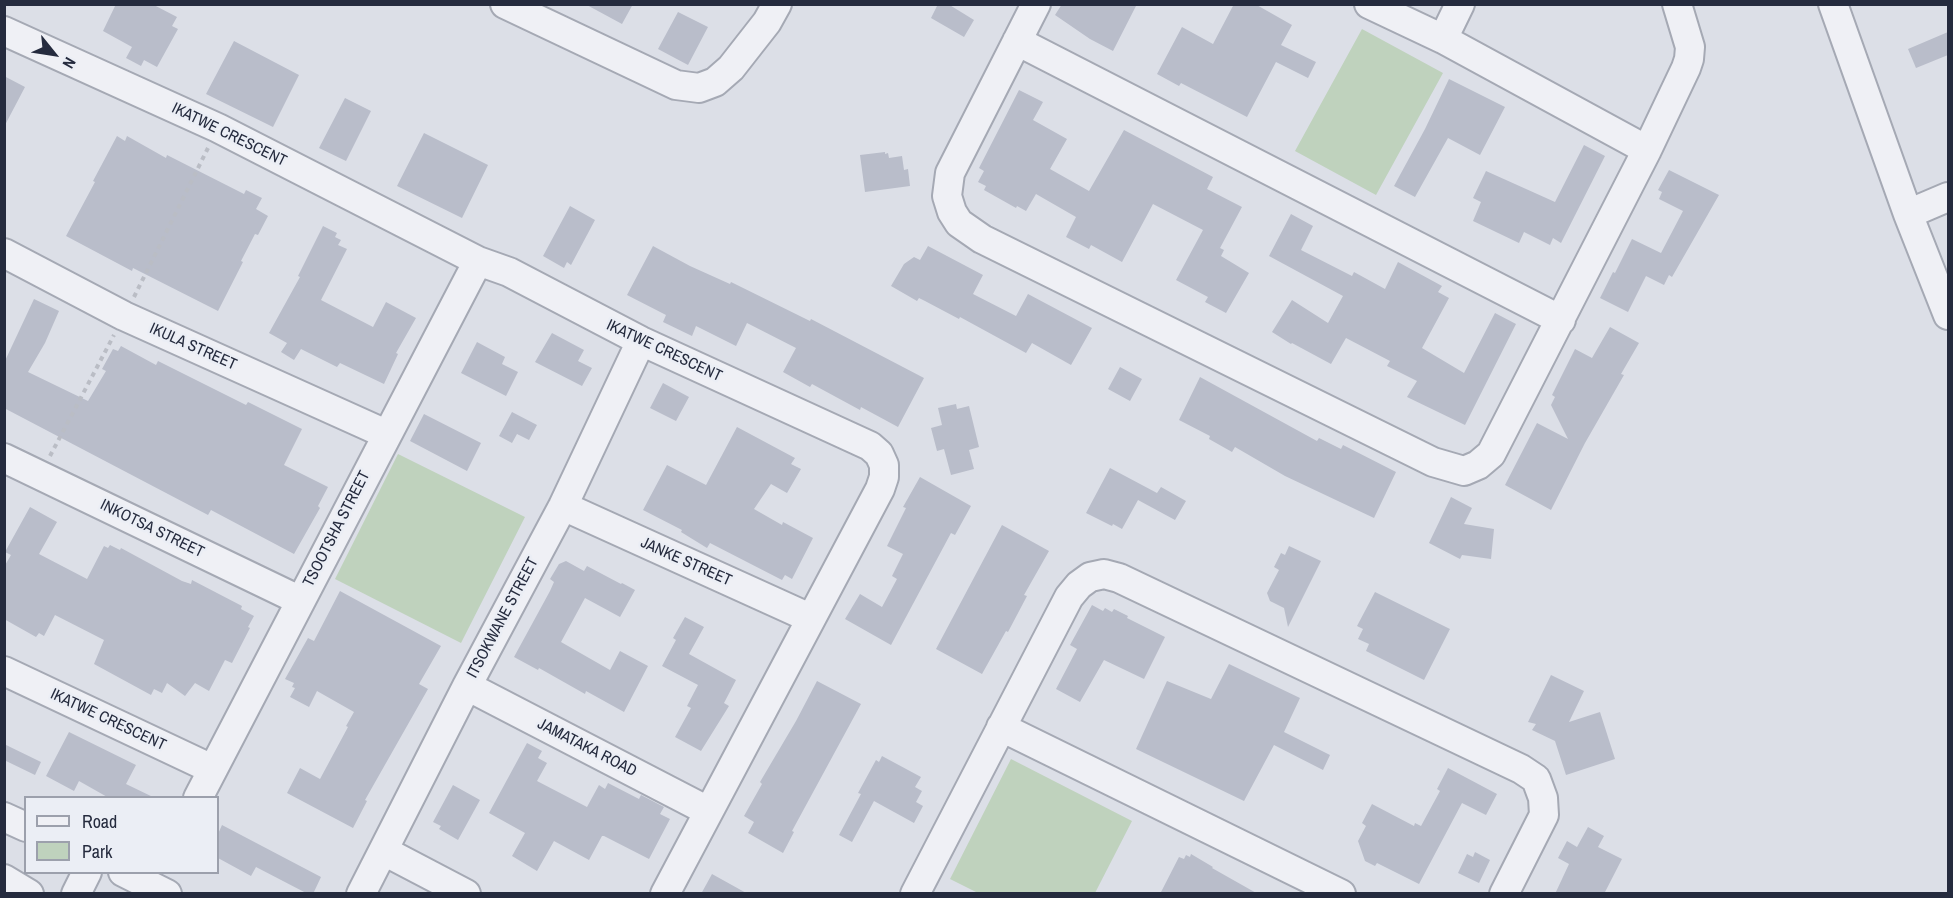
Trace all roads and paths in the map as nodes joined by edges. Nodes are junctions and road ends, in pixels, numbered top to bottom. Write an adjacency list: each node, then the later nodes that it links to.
1 (505, 4): 2 (street)
2 (777, 4)
3 (1036, 4): 10 (street)
4 (1370, 4): 9 (street)
5 (1460, 4): 9 (street)
6 (1677, 4): 11 (street)
7 (1833, 4): 13 (street)
8 (4, 31): 15 (street, IKATWE CRESCENT)
9 (1443, 39): 11 (street)
10 (1017, 41): 17 (street); 17 (street)
11 (1647, 150): 17 (street)
12 (1948, 197): 13 (street)
13 (1908, 214): 16 (street)
14 (4, 253): 19 (street, IKULA STREET)
15 (478, 261): 18 (street, IKATWE CRESCENT); 19 (street, TSOOTSHA STREET)
16 (1948, 315)
17 (1561, 320)
18 (641, 341): 21 (street, ITSOKWANE STREET); 23 (street, IKATWE CRESCENT)
19 (386, 434): 22 (street, TSOOTSHA STREET)
20 (4, 458): 22 (street, INKOTSA STREET)
21 (562, 506): 23 (street, JANKE STREET); 25 (street, ITSOKWANE STREET)
22 (299, 600): 27 (street, TSOOTSHA STREET)
23 (810, 618): 29 (street, IKATWE CRESCENT)
24 (4, 671): 27 (street, IKATWE CRESCENT)
25 (466, 686): 29 (street, JAMATAKA ROAD); 32 (street, ITSOKWANE STREET)
26 (1001, 727): 42 (street); 43 (street); 44 (street)
27 (212, 769): 28 (street, TSOOTSHA STREET)
28 (199, 796)
29 (708, 811): 41 (street, IKATWE CRESCENT)
30 (4, 817): 31 (street)
31 (24, 826)
32 (384, 850): 39 (street, ITSOKWANE STREET); 40 (street)
33 (86, 874): 38 (street)
34 (126, 874): 36 (street)
35 (4, 879): 37 (street)
36 (160, 884)
37 (29, 894)
38 (76, 894)
39 (361, 894)
40 (466, 894)
41 (665, 894)
42 (915, 894)
43 (1341, 894)
44 (1504, 894)

